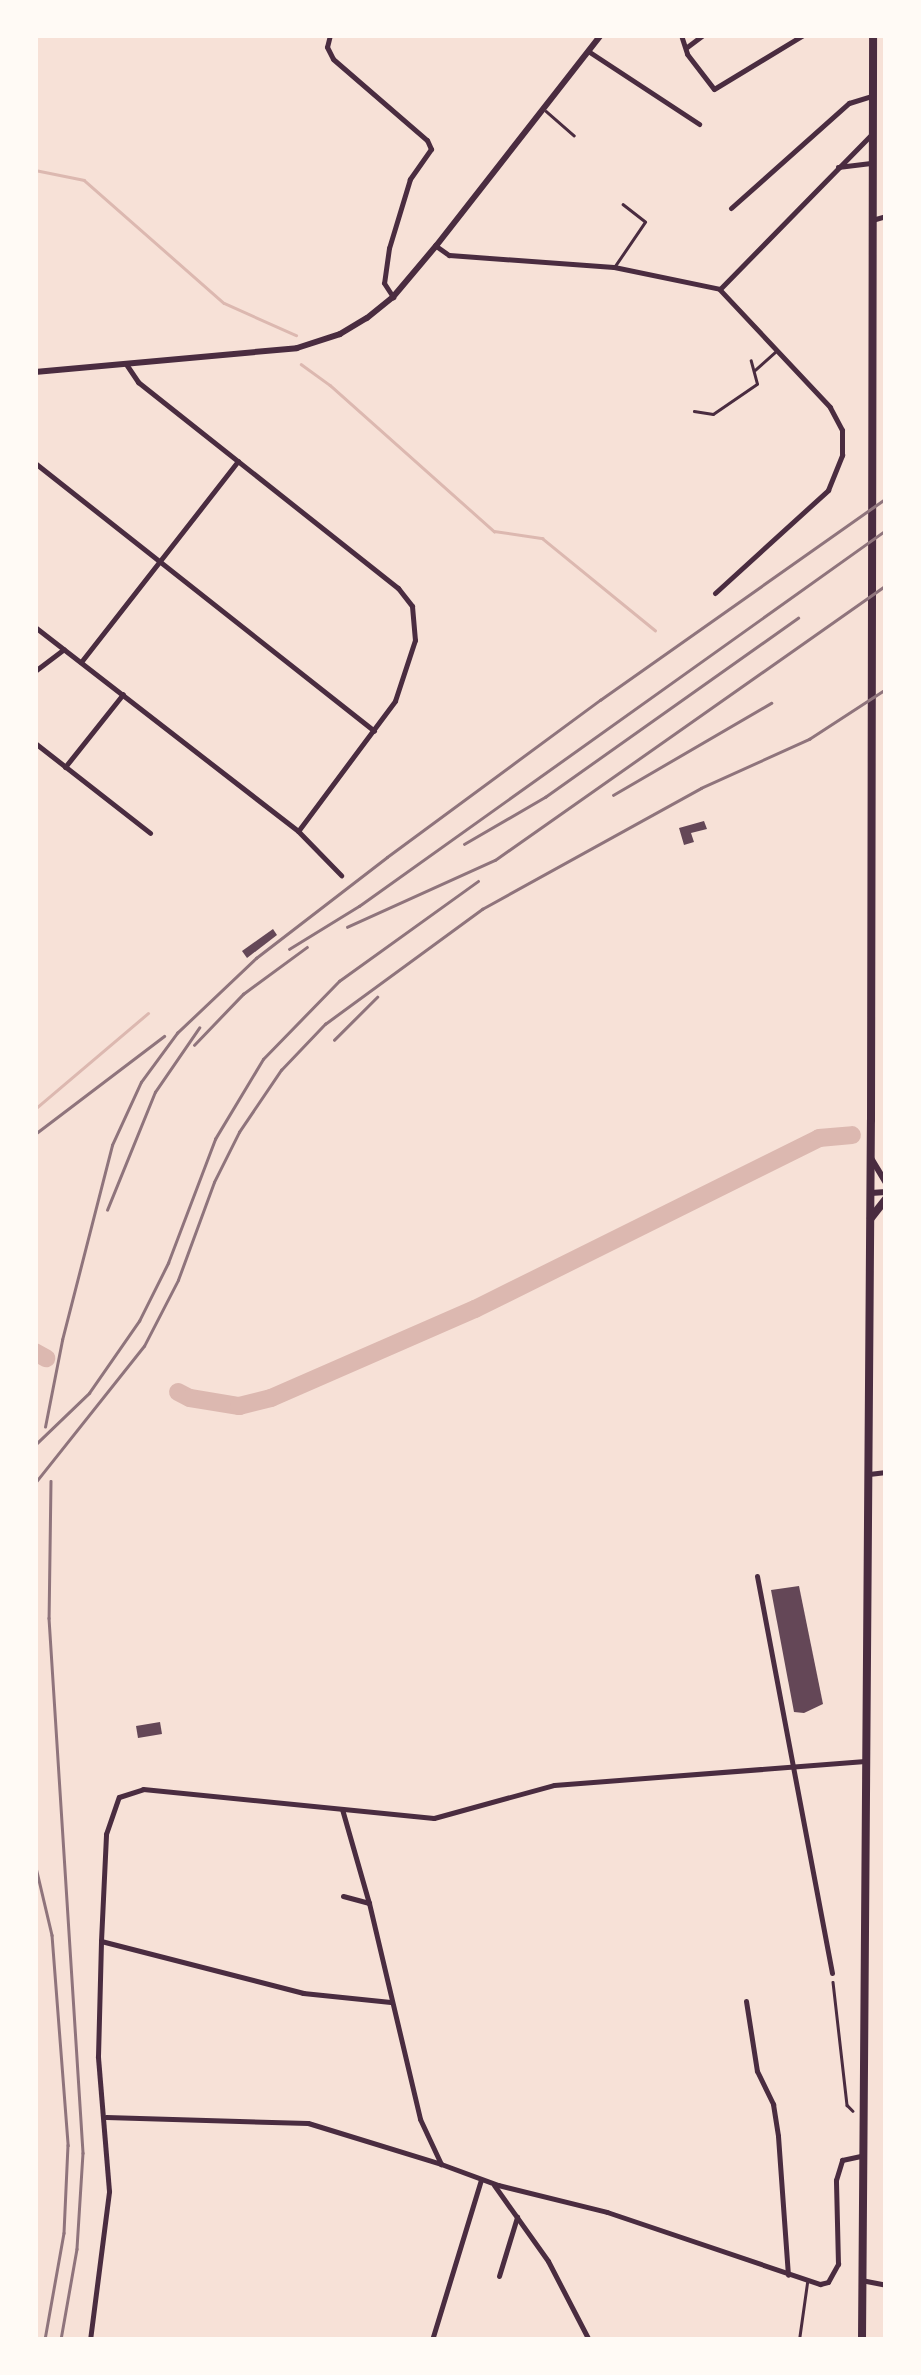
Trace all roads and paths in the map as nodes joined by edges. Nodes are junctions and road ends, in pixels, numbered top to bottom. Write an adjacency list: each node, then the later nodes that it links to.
1 (330, 35): 23 (street)
2 (601, 35): 8 (street)
3 (681, 35): 7 (street)
4 (704, 35): 7 (street)
5 (803, 35): 7 (street)
6 (872, 35): 9 (main road)
7 (687, 48)
8 (588, 51): 10 (street); 11 (street)
9 (872, 96): 13 (main road); 17 (street)
10 (544, 110): 12 (lane); 20 (street)
11 (699, 124)
12 (574, 134)
13 (872, 134): 14 (main road); 15 (street)
14 (872, 162): 15 (street); 19 (main road)
15 (835, 168): 22 (street)
16 (623, 205): 21 (lane)
17 (732, 208)
18 (886, 216): 19 (street)
19 (872, 220): 45 (main road)
20 (436, 246): 21 (street); 23 (street)
21 (614, 267): 22 (street)
22 (720, 289): 24 (street)
23 (392, 297): 26 (street)
24 (776, 351): 27 (lane); 33 (street)
25 (751, 361): 27 (lane)
26 (126, 364): 28 (street); 30 (street)
27 (754, 370): 29 (lane)
28 (35, 372)
29 (694, 411)
30 (238, 461): 32 (street); 39 (street)
31 (35, 464): 32 (street)
32 (159, 562): 36 (street); 39 (street)
33 (715, 593)
34 (35, 626): 35 (street)
35 (64, 649): 36 (street); 37 (street)
36 (81, 662): 38 (street)
37 (35, 671)
38 (123, 694): 41 (street); 42 (street)
39 (374, 731): 42 (street)
40 (35, 744): 41 (street)
41 (65, 767): 43 (street)
42 (298, 831): 44 (street)
43 (150, 834)
44 (342, 874)
45 (871, 1158): 46 (street); 47 (main road)
46 (886, 1182)
47 (871, 1193): 48 (street); 49 (main road)
48 (886, 1196): 49 (main road)
49 (870, 1218): 51 (main road)
50 (886, 1472): 51 (street)
51 (866, 1474): 53 (main road)
52 (757, 1576): 54 (street)
53 (864, 1761): 54 (street); 63 (main road)
54 (794, 1766): 55 (street); 59 (street)
55 (342, 1809): 57 (street); 58 (street)
56 (343, 1896): 57 (street)
57 (369, 1903): 61 (street)
58 (100, 1941): 61 (street); 62 (street)
59 (832, 1974): 63 (path)
60 (746, 2001): 70 (street)
61 (391, 2002): 65 (street)
62 (106, 2118): 65 (street); 74 (street)
63 (861, 2119): 64 (main road)
64 (860, 2156): 71 (main road); 72 (street)
65 (441, 2164): 66 (street)
66 (481, 2179): 67 (street); 75 (street)
67 (492, 2183): 68 (street); 70 (street)
68 (516, 2217): 69 (street); 76 (street)
69 (499, 2276)
70 (788, 2276): 72 (street)
71 (861, 2280): 73 (street); 78 (main road)
72 (807, 2284): 77 (lane)
73 (886, 2285)
74 (90, 2340)
75 (432, 2340)
76 (589, 2340)
77 (799, 2340)
78 (862, 2340)

